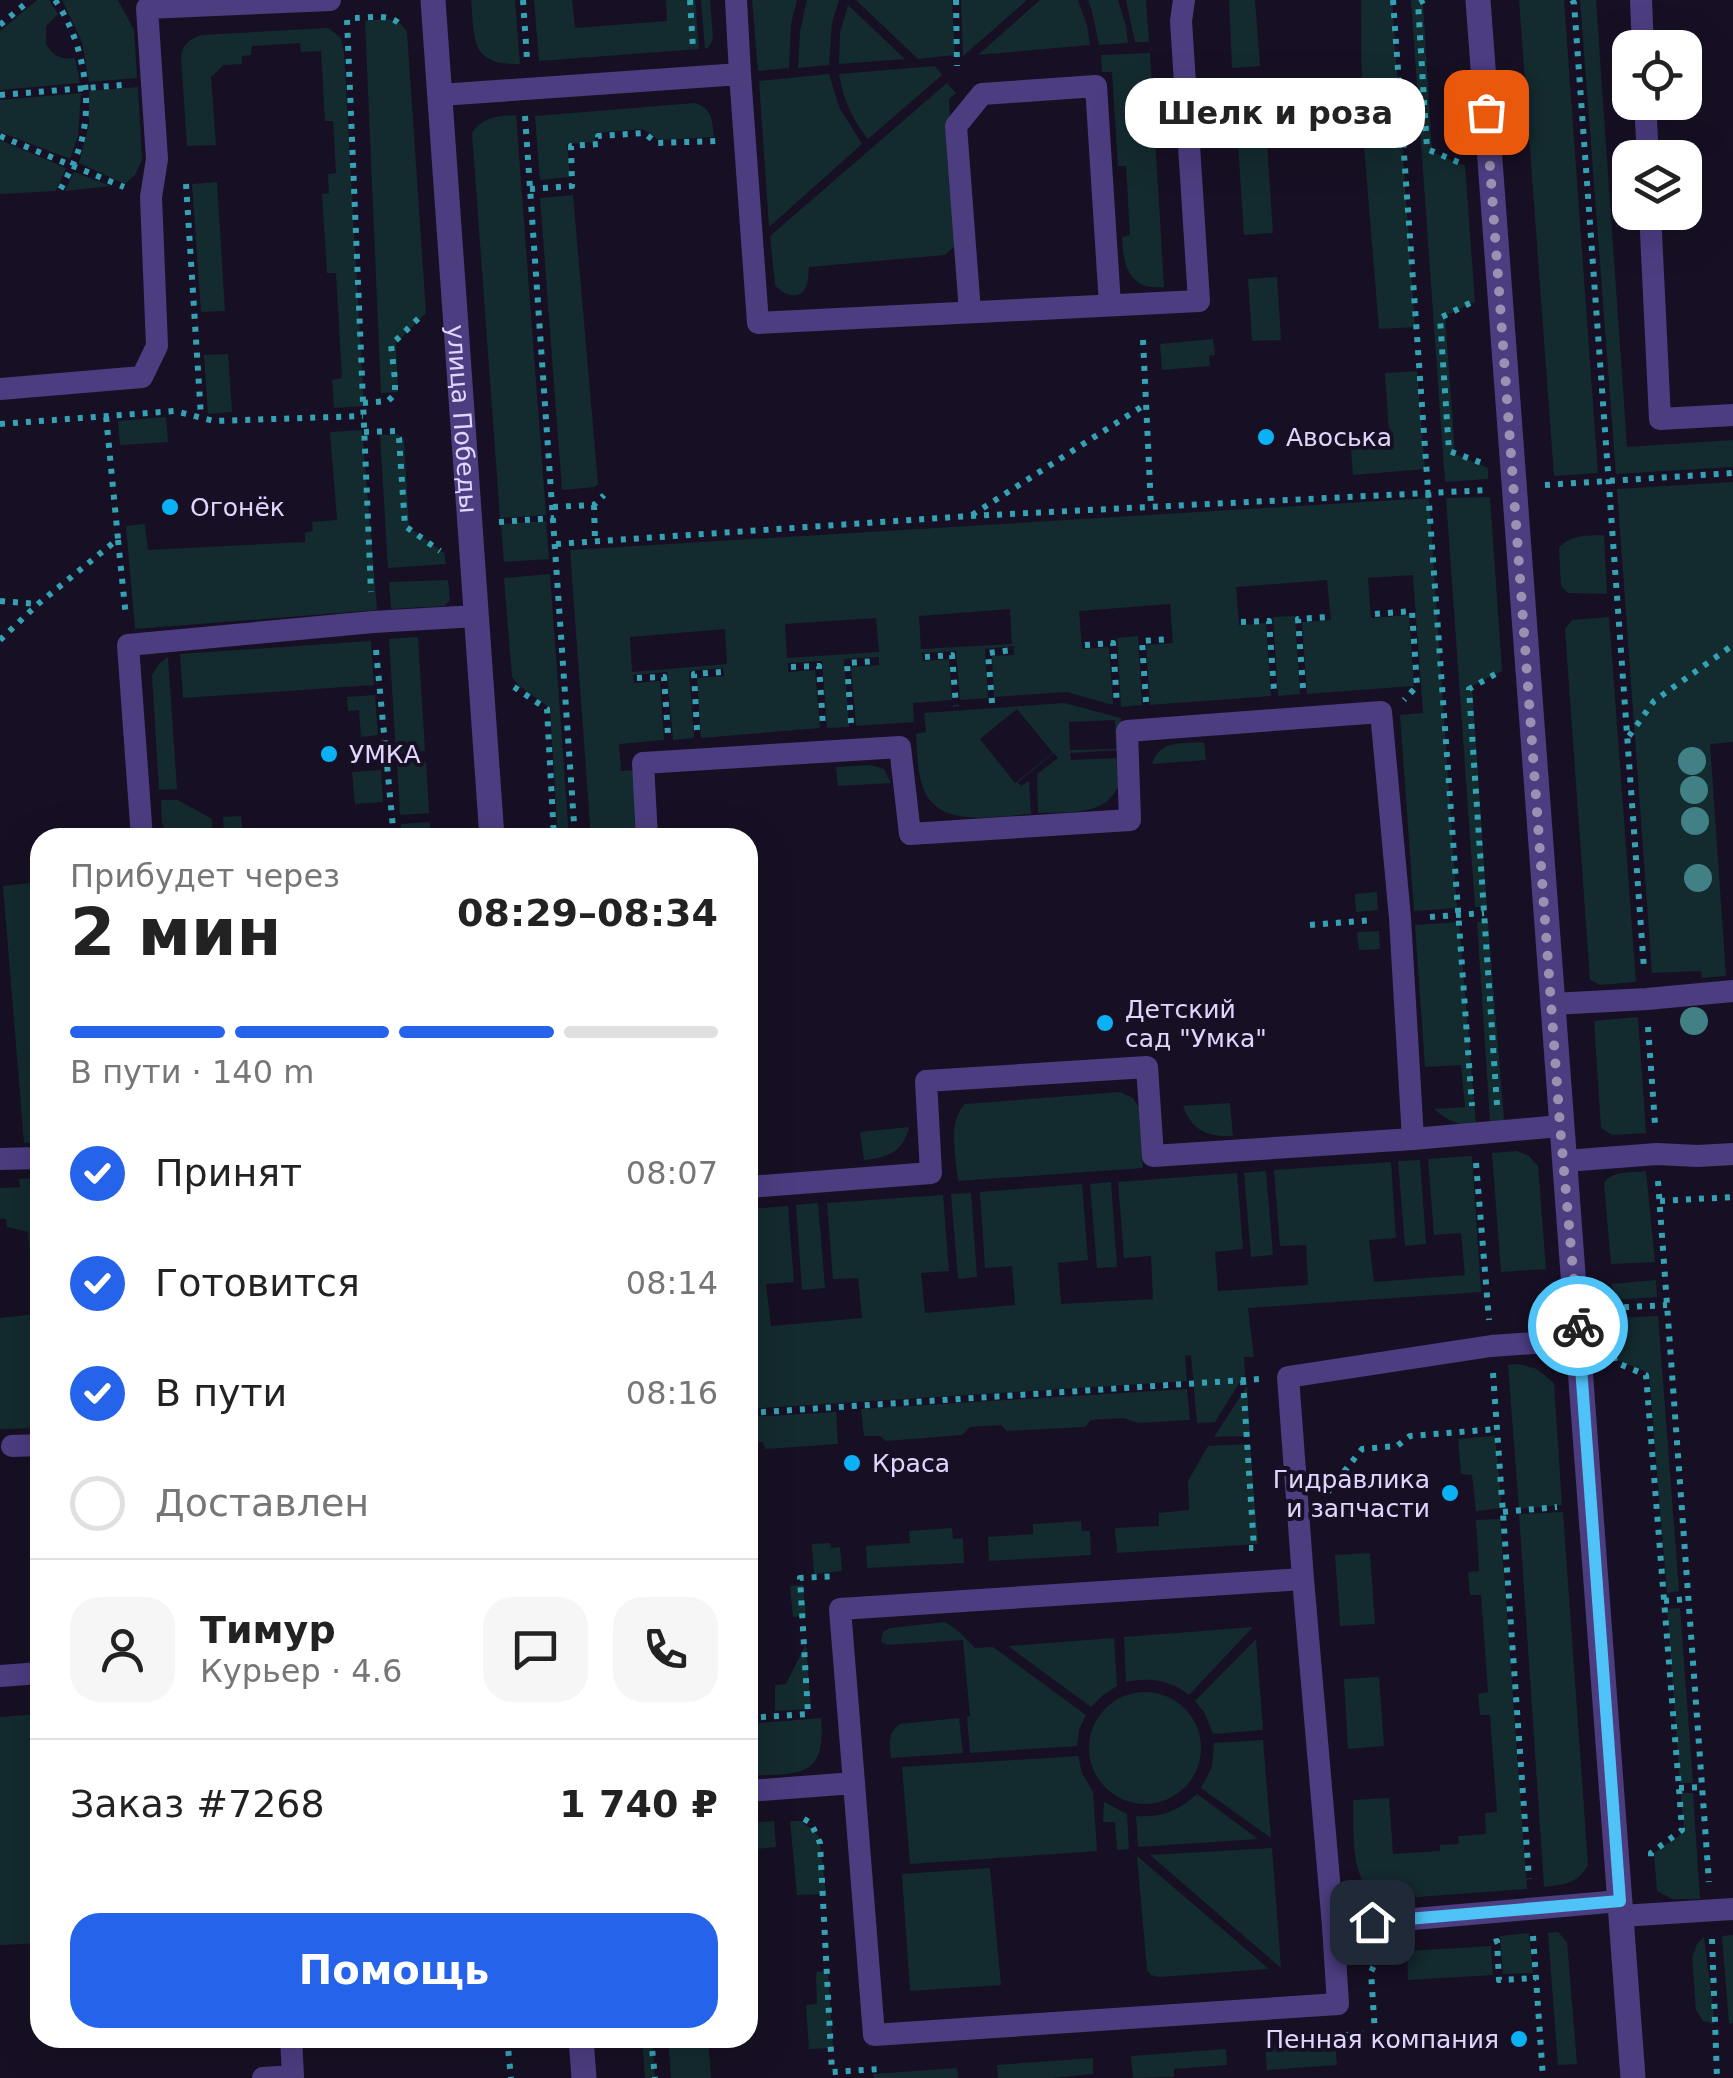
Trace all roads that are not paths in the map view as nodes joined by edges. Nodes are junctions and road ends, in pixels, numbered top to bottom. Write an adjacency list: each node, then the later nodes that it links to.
1 (433, 0): 10 (street, улица Победы)
2 (736, 0): 9 (lane)
3 (1184, 0): 12 (lane)
4 (1478, 0): 21 (street)
5 (1640, 0): 8 (lane)
6 (147, 4): 7 (lane); 14 (lane)
7 (329, 9)
8 (1642, 30)
9 (740, 74): 10 (lane); 13 (lane)
10 (440, 96): 16 (street, улица Победы)
11 (1651, 230): 15 (lane)
12 (1110, 304): 13 (lane); 13 (lane)
13 (970, 312)
14 (0, 389)
15 (1733, 415)
16 (476, 616): 17 (lane); 18 (street, улица Победы)
17 (141, 828)
18 (491, 828)
19 (646, 828): 23 (lane)
20 (1733, 991): 21 (lane)
21 (1552, 1004): 22 (street)
22 (1560, 1126): 23 (lane); 27 (street)
23 (1413, 1139): 28 (lane)
24 (1733, 1154): 27 (lane)
25 (30, 1158): 26 (lane)
26 (0, 1159)
27 (1565, 1161): 29 (street)
28 (758, 1186)
29 (1578, 1340): 32 (lane); 37 (street)
30 (30, 1445): 31 (lane)
31 (12, 1446)
32 (1303, 1578): 35 (lane); 39 (lane)
33 (30, 1674): 34 (lane)
34 (0, 1676)
35 (854, 1783): 36 (lane); 39 (lane)
36 (758, 1790)
37 (1620, 1908): 38 (lane); 39 (lane); 44 (street)
38 (1722, 1910)
39 (1333, 1926)
40 (292, 2048): 42 (lane)
41 (582, 2048): 43 (street)
42 (263, 2078)
43 (584, 2078)
44 (1632, 2078)

